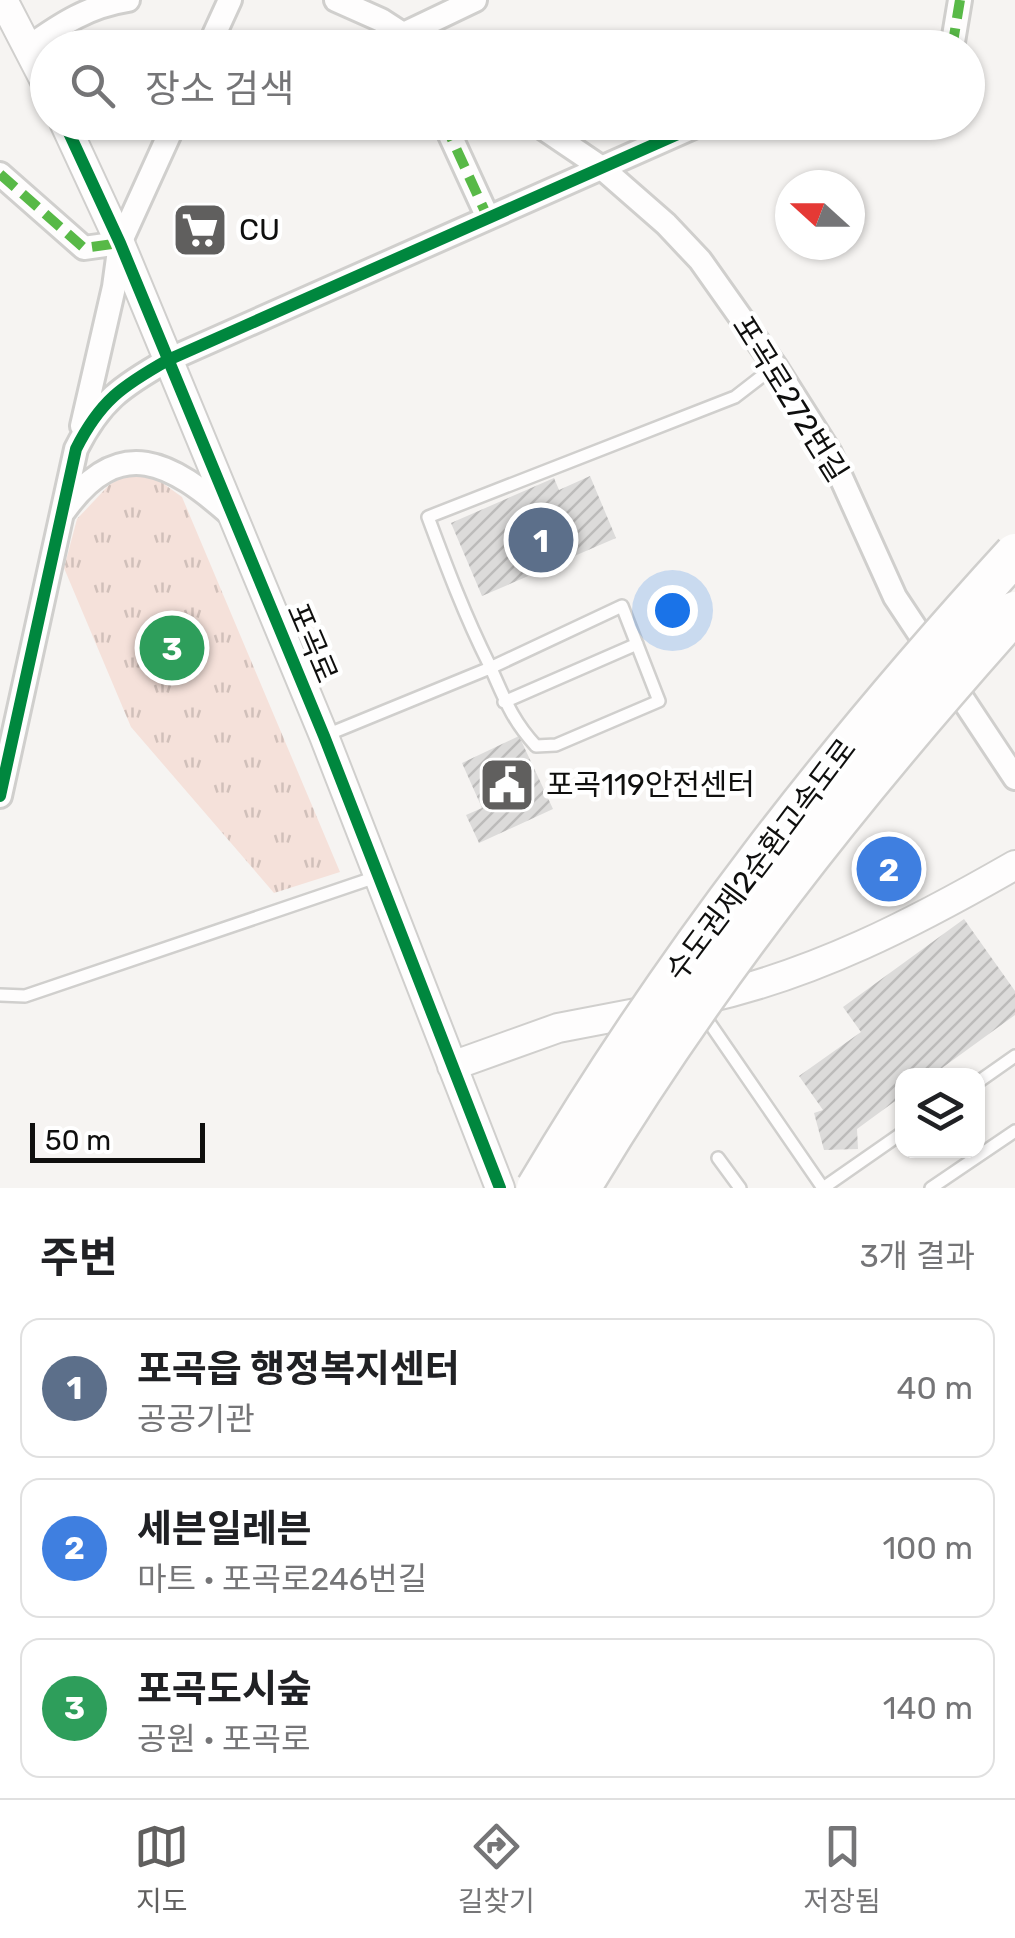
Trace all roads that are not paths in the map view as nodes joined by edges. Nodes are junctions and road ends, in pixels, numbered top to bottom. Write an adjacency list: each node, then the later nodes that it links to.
1 (3, 0): 12 (street)
2 (128, 0): 7 (street)
3 (230, 0): 8 (street)
4 (336, 0): 9 (street)
5 (474, 0): 10 (street)
6 (960, 0): 11 (street)
7 (53, 30)
8 (216, 30)
9 (395, 30)
10 (431, 30)
11 (955, 30)
12 (29, 47)
13 (72, 140): 21 (street, 포곡로)
14 (167, 140): 21 (street)
15 (452, 140): 20 (street)
16 (561, 140): 18 (street, 포곡로272번길)
17 (665, 140): 18 (street)
18 (602, 168): 20 (street); 23 (street, 포곡로272번길)
19 (0, 174): 21 (street)
20 (488, 218): 22 (street)
21 (120, 243): 22 (street, 포곡로); 24 (street)
22 (168, 360): 24 (street); 25 (street, 포곡로)
23 (775, 366): 30 (lane); 33 (street, 포곡로272번길)
24 (76, 449): 26 (street)
25 (231, 514): 26 (street); 32 (street, 포곡로)
26 (60, 518): 34 (street)
27 (1015, 554): 46 (highway, 수도권제2순환고속도로, bridge)
28 (1015, 612): 47 (highway, 수도권제2순환고속도로, bridge)
29 (637, 644): 30 (lane); 31 (lane); 31 (lane)
30 (490, 668): 31 (lane); 32 (lane)
31 (504, 702)
32 (324, 736): 36 (street, 포곡로)
33 (1015, 778)
34 (0, 796)
35 (1015, 865): 38 (street)
36 (378, 876): 37 (lane); 40 (street, 포곡로)
37 (0, 996)
38 (694, 1002): 40 (street); 49 (lane)
39 (1015, 1056): 41 (lane)
40 (452, 1066): 45 (street, 포곡로)
41 (985, 1077)
42 (1015, 1131): 50 (lane)
43 (895, 1139): 49 (lane)
44 (718, 1158): 48 (lane)
45 (500, 1188)
46 (537, 1188)
47 (580, 1188)
48 (740, 1188)
49 (823, 1188)
50 (930, 1188)

